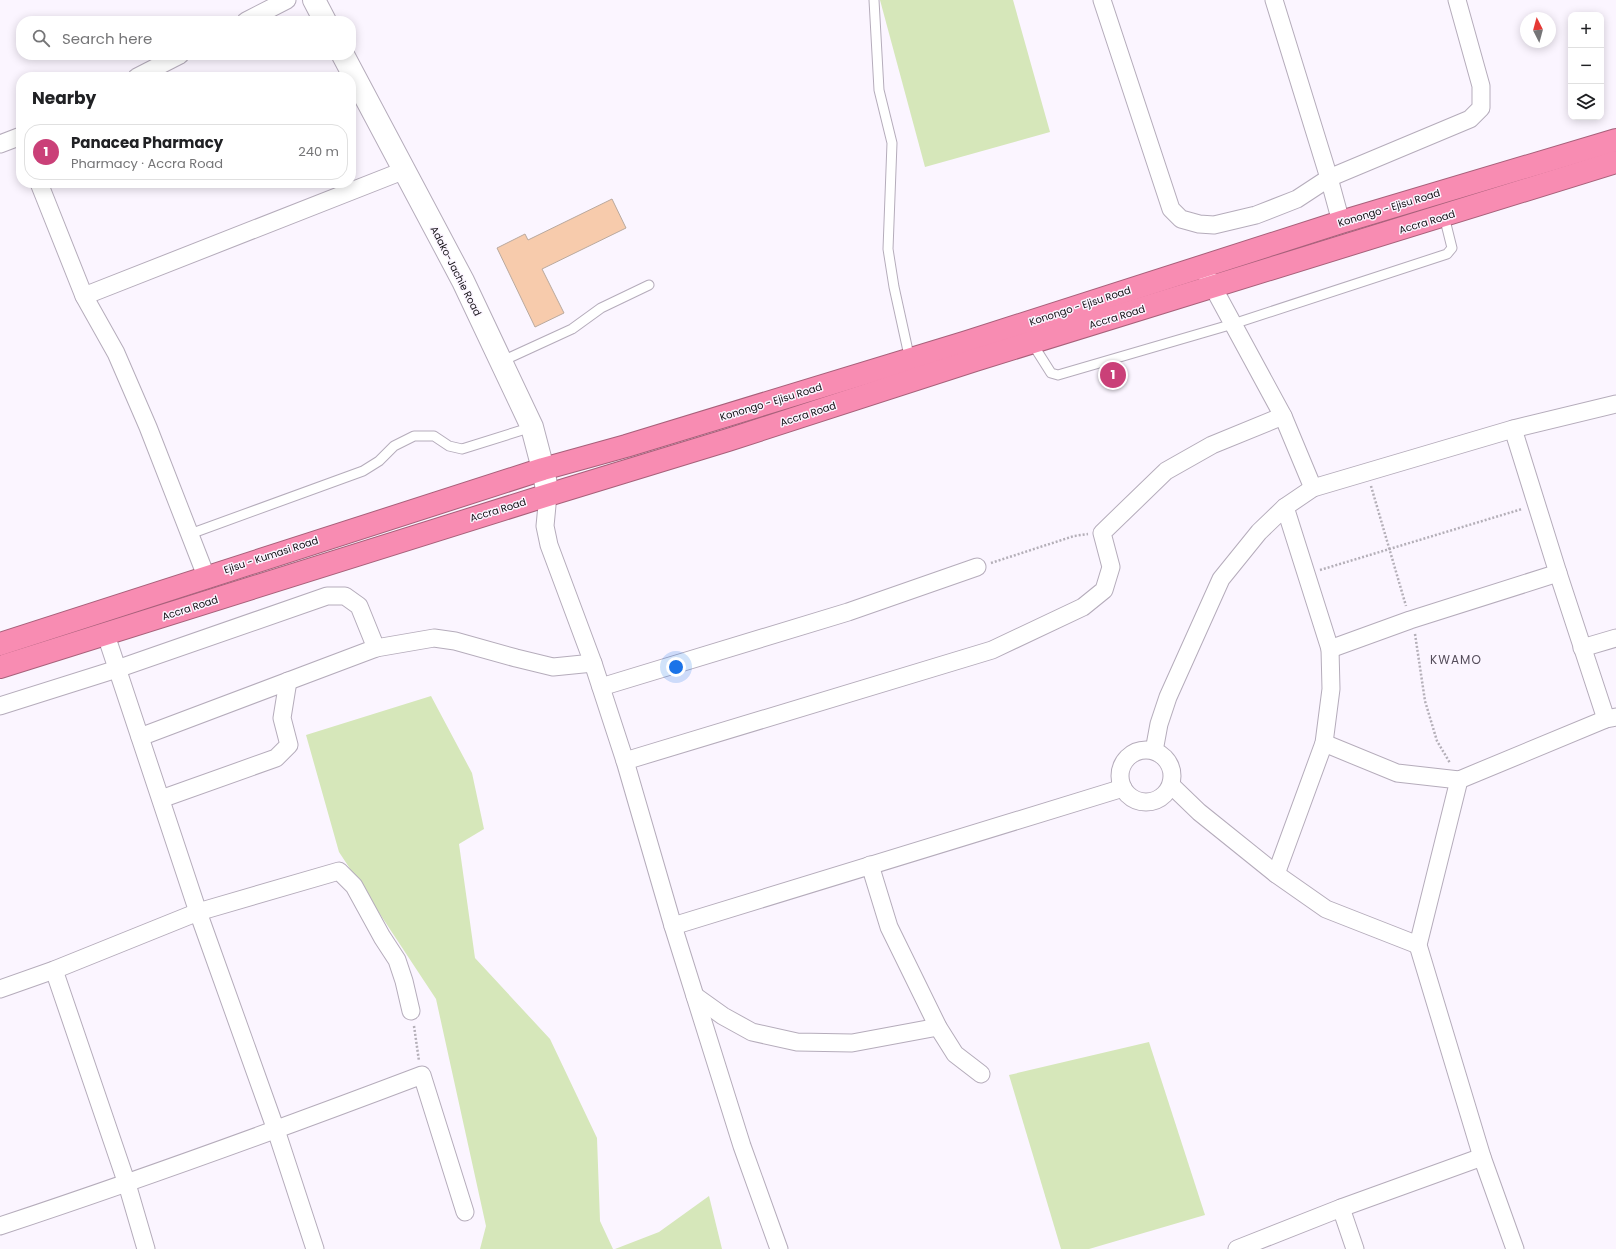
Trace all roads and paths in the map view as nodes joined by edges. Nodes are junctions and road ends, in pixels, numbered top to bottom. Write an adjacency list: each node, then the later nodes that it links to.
1 (287, 0): 7 (street)
2 (314, 0): 8 (street)
3 (874, 0): 29 (lane)
4 (1102, 0): 19 (street)
5 (1274, 0): 19 (street)
6 (1457, 0): 19 (street)
7 (256, 16)
8 (322, 16)
9 (170, 60): 11 (street)
10 (346, 60): 12 (street, Adako-Jachie Road)
11 (147, 72)
12 (352, 72)
13 (356, 79): 18 (street, Adako-Jachie Road)
14 (16, 139): 16 (street)
15 (1616, 140): 22 (highway, Konongo - Ejisu Road)
16 (0, 144)
17 (1616, 162): 21 (highway, Accra Road)
18 (405, 170): 26 (street); 30 (street, Adako-Jachie Road)
19 (1329, 178): 22 (street)
20 (41, 188): 26 (street)
21 (1444, 216): 25 (highway, Accra Road); 27 (lane)
22 (1341, 222): 23 (highway, Konongo - Ejisu Road)
23 (1202, 267): 25 (street); 29 (highway, Konongo - Ejisu Road)
24 (649, 285): 30 (lane)
25 (1213, 288): 27 (street); 28 (highway, Accra Road)
26 (84, 296): 42 (street)
27 (1233, 324): 28 (lane); 32 (street)
28 (1032, 343): 38 (highway, Accra Road)
29 (910, 360): 35 (highway, Konongo - Ejisu Road)
30 (500, 362): 33 (street, Adako-Jachie Road)
31 (1616, 404): 34 (street)
32 (1283, 416): 37 (street); 41 (street)
33 (532, 427): 35 (street, Adako-Jachie Road); 42 (lane)
34 (1513, 429): 36 (street); 39 (street)
35 (543, 469): 38 (street, Adako-Jachie Road); 47 (highway, Ejisu - Kumasi Road)
36 (1367, 472): 37 (street); 43 (path)
37 (1313, 488): 40 (street)
38 (548, 495): 49 (highway, Accra Road); 55 (street)
39 (1537, 505): 43 (path); 45 (street)
40 (1286, 507): 46 (street); 64 (street)
41 (1102, 533): 44 (path); 65 (street)
42 (190, 534): 47 (street)
43 (1390, 550): 46 (path); 48 (path)
44 (977, 567): 59 (street)
45 (1558, 573): 48 (street); 53 (street)
46 (1306, 574): 54 (street)
47 (206, 576): 51 (highway, Ejisu - Kumasi Road)
48 (1412, 620): 54 (street); 66 (path)
49 (106, 635): 56 (highway, Accra Road); 57 (street)
50 (1616, 638): 53 (street)
51 (0, 644)
52 (376, 648): 55 (street); 57 (street); 58 (street)
53 (1582, 648): 61 (street)
54 (1330, 650): 63 (street)
55 (593, 663): 59 (street)
56 (0, 667)
57 (117, 669): 60 (street); 62 (street)
58 (288, 681): 62 (street); 69 (street)
59 (601, 687): 65 (street)
60 (0, 706)
61 (1611, 718): 66 (street)
62 (140, 737): 69 (street)
63 (1324, 743): 66 (street); 71 (street)
64 (1154, 751): 67 (street); 68 (street)
65 (625, 761): 73 (street)
66 (1459, 780): 74 (street)
67 (1171, 785): 68 (street); 71 (street)
68 (1123, 788): 70 (street)
69 (161, 799): 72 (street)
70 (870, 865): 73 (street); 79 (street)
71 (1276, 874): 74 (street)
72 (198, 912): 75 (street); 78 (street); 82 (street)
73 (673, 926): 77 (street)
74 (1418, 945): 83 (street)
75 (54, 970): 76 (street); 84 (street)
76 (0, 989)
77 (695, 996): 79 (street); 91 (street)
78 (411, 1011): 81 (path)
79 (938, 1027): 80 (street)
80 (981, 1074)
81 (422, 1075): 82 (street); 86 (street)
82 (276, 1130): 84 (street); 90 (street)
83 (1482, 1157): 85 (street); 88 (street)
84 (127, 1184): 87 (street); 89 (street)
85 (1341, 1208): 92 (street); 93 (street)
86 (465, 1212)
87 (0, 1226)
88 (1512, 1248)
89 (146, 1249)
90 (315, 1249)
91 (779, 1249)
92 (1237, 1249)
93 (1355, 1249)

